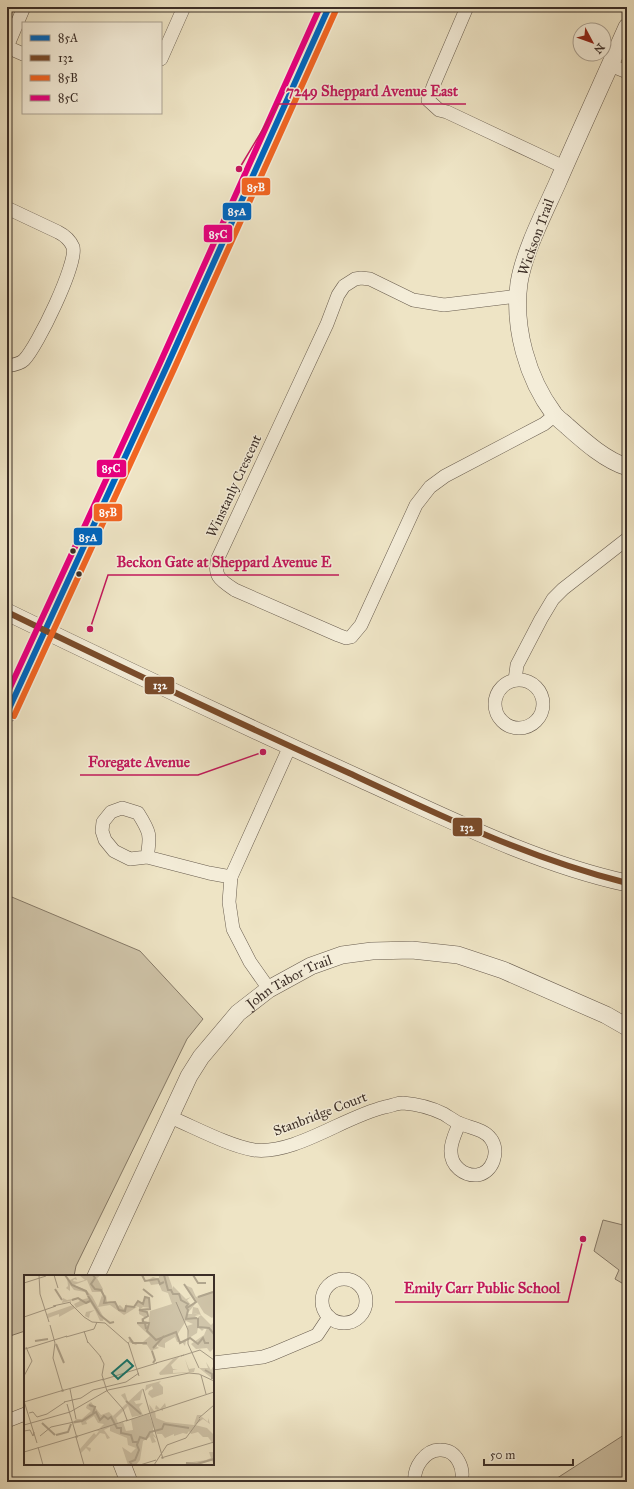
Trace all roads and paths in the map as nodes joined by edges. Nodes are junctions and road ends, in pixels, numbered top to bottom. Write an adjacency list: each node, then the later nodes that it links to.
1 (24, 7): 6 (street)
2 (184, 7): 7 (street)
3 (329, 7): 18 (main road)
4 (468, 7): 10 (street)
5 (627, 26): 8 (street, Wickson Trail)
6 (22, 54)
7 (162, 57)
8 (610, 65): 9 (street); 10 (street, Wickson Trail)
9 (627, 72)
10 (564, 167): 12 (street, Wickson Trail)
11 (7, 208): 13 (street)
12 (518, 296): 14 (street, Wickson Trail); 14 (street, Winstanly Crescent)
13 (7, 366)
14 (555, 415): 15 (street, Wickson Trail)
15 (627, 467)
16 (627, 539): 19 (street)
17 (7, 612): 18 (street)
18 (45, 631): 20 (main road); 21 (street)
19 (515, 680)
20 (7, 713)
21 (290, 746): 23 (street); 24 (street)
22 (147, 857): 23 (street)
23 (231, 877): 25 (street)
24 (627, 883)
25 (270, 989): 26 (street, John Tabor Trail); 27 (street, John Tabor Trail)
26 (627, 1027)
27 (170, 1117): 28 (street, Stanbridge Court); 29 (street, John Tabor Trail)
28 (460, 1124)
29 (96, 1275)
30 (329, 1317): 31 (street)
31 (214, 1363)
32 (24, 1414): 33 (street)
33 (7, 1421)
34 (122, 1465): 35 (street)
35 (129, 1482)
36 (415, 1482): 37 (street)
37 (460, 1482)

